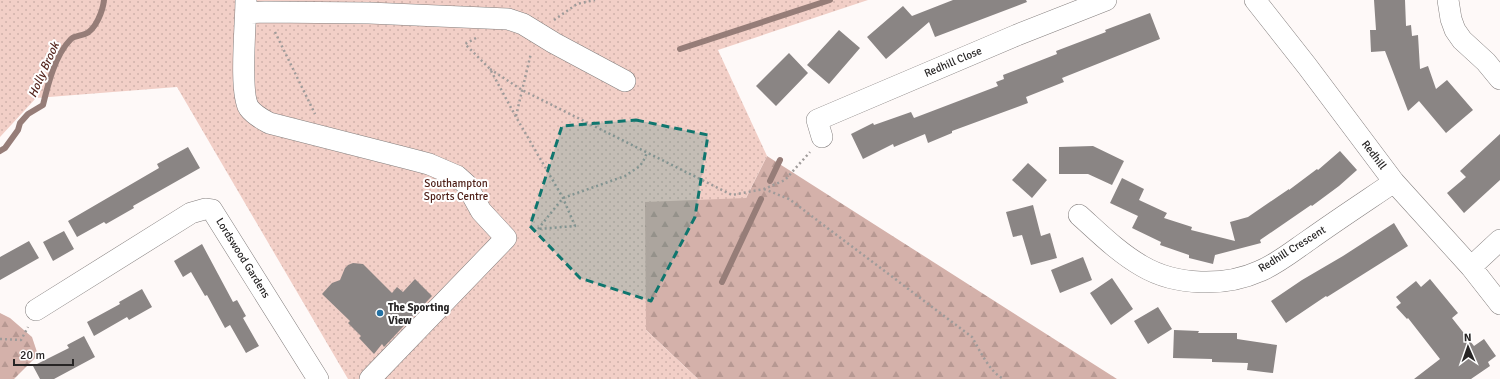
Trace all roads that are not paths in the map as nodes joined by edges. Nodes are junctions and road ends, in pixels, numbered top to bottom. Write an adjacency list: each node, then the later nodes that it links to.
1 (1106, 0): 7 (street, Redhill Close)
2 (1255, 0): 8 (street, Redhill)
3 (1448, 0): 5 (street)
4 (252, 8): 6 (street); 15 (street)
5 (1500, 79)
6 (625, 81)
7 (822, 137)
8 (1394, 182): 9 (street, Redhill Crescent); 11 (street, Redhill)
9 (1079, 215)
10 (1500, 240): 11 (street)
11 (1471, 267): 12 (street, Redhill)
12 (1500, 304)
13 (36, 310): 14 (street, Lordswood Gardens)
14 (318, 379)
15 (370, 379)

